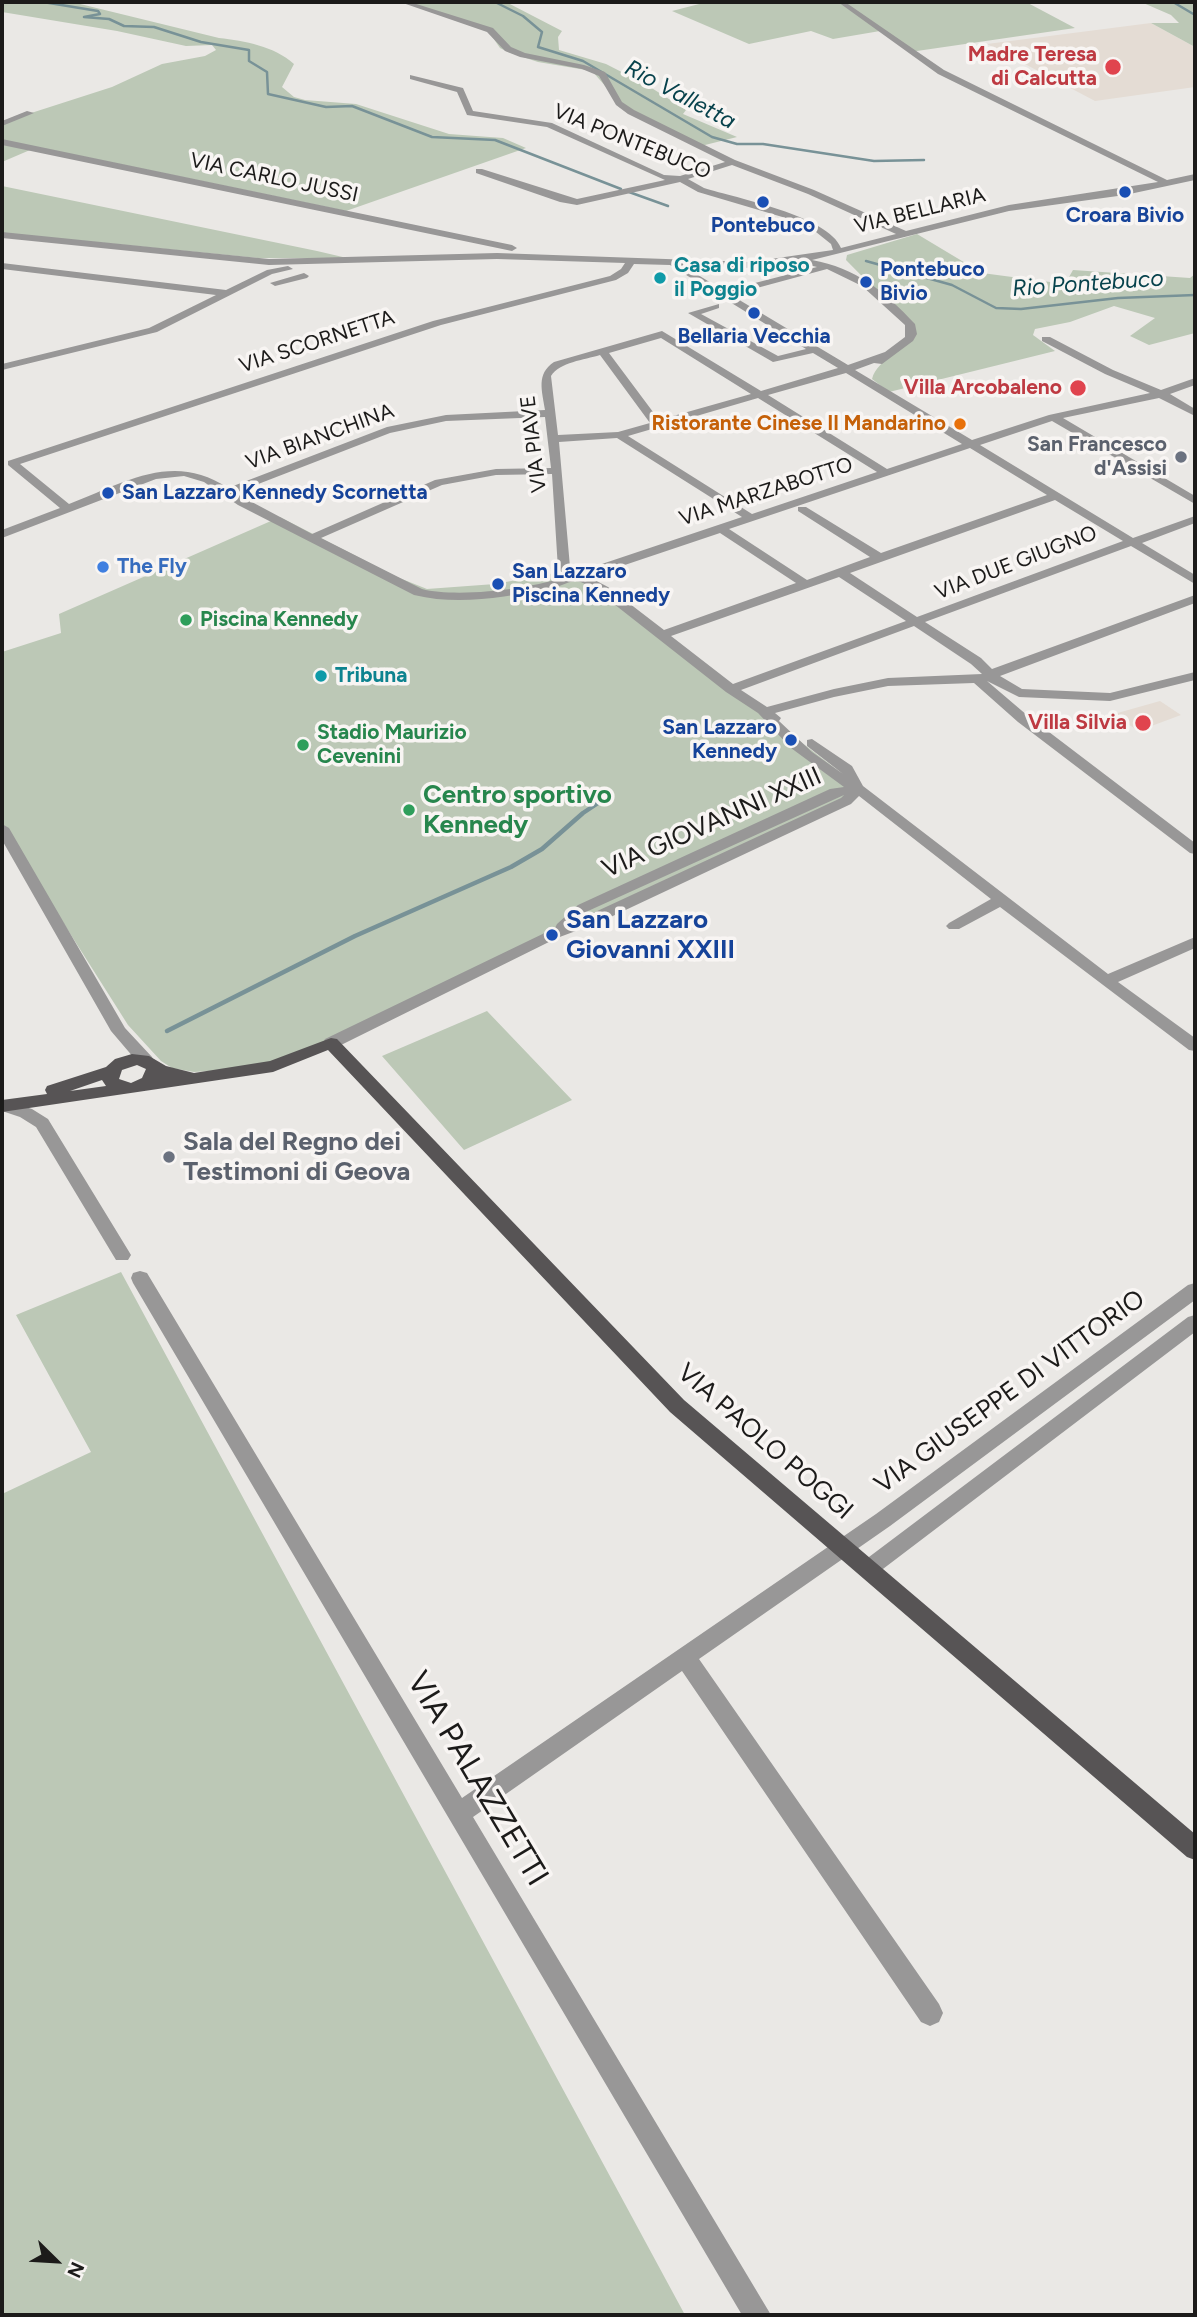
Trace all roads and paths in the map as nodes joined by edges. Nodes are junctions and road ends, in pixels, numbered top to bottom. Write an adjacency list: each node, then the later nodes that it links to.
1 (404, 2): 7 (street)
2 (841, 2): 11 (street)
3 (413, 76): 10 (street, VIA PONTEBUCO)
4 (30, 113): 5 (street)
5 (2, 124)
6 (2, 142): 17 (street, VIA CARLO JUSSI)
7 (732, 162): 10 (street); 13 (street)
8 (480, 171): 10 (street)
9 (1195, 177): 11 (street, VIA BELLARIA)
10 (681, 179): 15 (street, VIA PONTEBUCO)
11 (1173, 183): 12 (street); 13 (street, VIA BELLARIA)
12 (1195, 190)
13 (904, 234): 15 (street, VIA BELLARIA)
14 (5, 236): 16 (street, VIA CARLO JUSSI)
15 (838, 252): 20 (street, VIA BELLARIA); 24 (street)
16 (174, 253): 19 (street, VIA CARLO JUSSI); 26 (street)
17 (537, 257): 18 (street, VIA CARLO JUSSI); 19 (street, VIA CARLO JUSSI)
18 (632, 261): 21 (street, VIA CARLO JUSSI); 47 (street, VIA SCORNETTA)
19 (340, 262): 26 (street)
20 (790, 262): 21 (street, VIA BELLARIA); 24 (street)
21 (672, 263): 28 (street, VIA CARLO JUSSI)
22 (2, 267): 27 (street)
23 (823, 268): 28 (street)
24 (841, 268): 33 (street)
25 (304, 276): 27 (street)
26 (251, 281): 27 (street)
27 (226, 293): 34 (street)
28 (723, 294): 31 (street, VIA CARLO JUSSI)
29 (716, 306): 31 (street)
30 (1046, 339): 39 (street)
31 (816, 349): 35 (street, VIA CARLO JUSSI)
32 (602, 351): 38 (street, VIA PIAVE); 40 (street, VIA PIAVE); 43 (street)
33 (886, 355): 35 (street); 37 (street)
34 (2, 367)
35 (848, 369): 37 (street, VIA CARLO JUSSI); 38 (street)
36 (1195, 381): 39 (street, VIA MARZABOTTO)
37 (875, 387): 46 (street, VIA CARLO JUSSI)
38 (758, 394): 43 (street); 49 (street)
39 (1161, 394): 41 (street); 42 (street, VIA MARZABOTTO)
40 (551, 413): 45 (street, VIA PIAVE); 50 (street, VIA BIANCHINA)
41 (1195, 413)
42 (1053, 417): 46 (street, VIA MARZABOTTO); 52 (street)
43 (656, 424): 44 (street)
44 (619, 435): 45 (street); 55 (street)
45 (553, 439): 48 (street, VIA PIAVE)
46 (970, 443): 49 (street, VIA MARZABOTTO); 51 (street, VIA CARLO JUSSI)
47 (7, 464): 53 (street, VIA SCORNETTA)
48 (557, 471): 59 (street); 61 (street, VIA PIAVE)
49 (886, 473): 55 (street, VIA MARZABOTTO)
50 (228, 492): 53 (street); 59 (street)
51 (1055, 496): 60 (street, VIA CARLO JUSSI); 62 (street)
52 (1195, 501)
53 (68, 509): 58 (street)
54 (802, 509): 62 (street)
55 (749, 517): 63 (street, VIA MARZABOTTO)
56 (1195, 519): 60 (street, VIA DUE GIUGNO)
57 (725, 532): 67 (street)
58 (2, 534)
59 (317, 536): 68 (street); 69 (street)
60 (1130, 541): 66 (street, VIA CARLO JUSSI); 71 (street, VIA DUE GIUGNO)
61 (565, 550): 63 (street); 65 (street, VIA PIAVE)
62 (880, 558): 64 (street)
63 (590, 572): 65 (street, VIA MARZABOTTO)
64 (840, 572): 67 (street); 71 (street)
65 (575, 576): 68 (street); 69 (street); 72 (street)
66 (1195, 580)
67 (805, 584): 72 (street)
68 (452, 590): 69 (street)
69 (418, 592)
70 (1195, 599): 73 (street)
71 (915, 622): 73 (street); 76 (street, VIA DUE GIUGNO)
72 (662, 635): 76 (street)
73 (992, 676): 75 (street); 77 (street)
74 (1195, 676): 77 (street)
75 (977, 679): 78 (street); 79 (street)
76 (731, 689): 78 (street)
77 (1019, 693): 79 (street)
78 (764, 712): 80 (street)
79 (1023, 719): 82 (street)
80 (858, 789): 83 (street); 88 (street, VIA GIOVANNI XXIII)
81 (2, 828): 87 (street)
82 (1195, 850)
83 (1001, 900): 84 (street); 86 (street)
84 (954, 926)
85 (1195, 942): 86 (street)
86 (1106, 981): 89 (street)
87 (120, 1031): 90 (street); 91 (street)
88 (331, 1043): 92 (main road, VIA GIOVANNI XXIII); 101 (main road, VIA PAOLO POGGI)
89 (1195, 1046)
90 (150, 1064): 91 (main road, VIA GIOVANNI XXIII); 92 (main road, VIA GIOVANNI XXIII); 93 (main road)
91 (114, 1068): 93 (main road); 95 (main road)
92 (199, 1079): 93 (main road, VIA GIOVANNI XXIII)
93 (131, 1088): 94 (main road)
94 (57, 1098): 95 (main road); 96 (street)
95 (3, 1106): 96 (street)
96 (42, 1123): 97 (street)
97 (122, 1255)
98 (140, 1278): 104 (street, VIA PALAZZETTI)
99 (1195, 1290): 101 (street, VIA GIUSEPPE DI VITTORIO)
100 (1195, 1322): 102 (street, VIA GIUSEPPE DI VITTORIO)
101 (844, 1548): 102 (main road, VIA PAOLO POGGI); 103 (street, VIA GIUSEPPE DI VITTORIO)
102 (868, 1569): 105 (main road, VIA PAOLO POGGI)
103 (685, 1657): 104 (street, VIA GIUSEPPE DI VITTORIO); 106 (street)
104 (459, 1813): 107 (street, VIA PALAZZETTI)
105 (1195, 1849)
106 (930, 2013)
107 (757, 2315)

